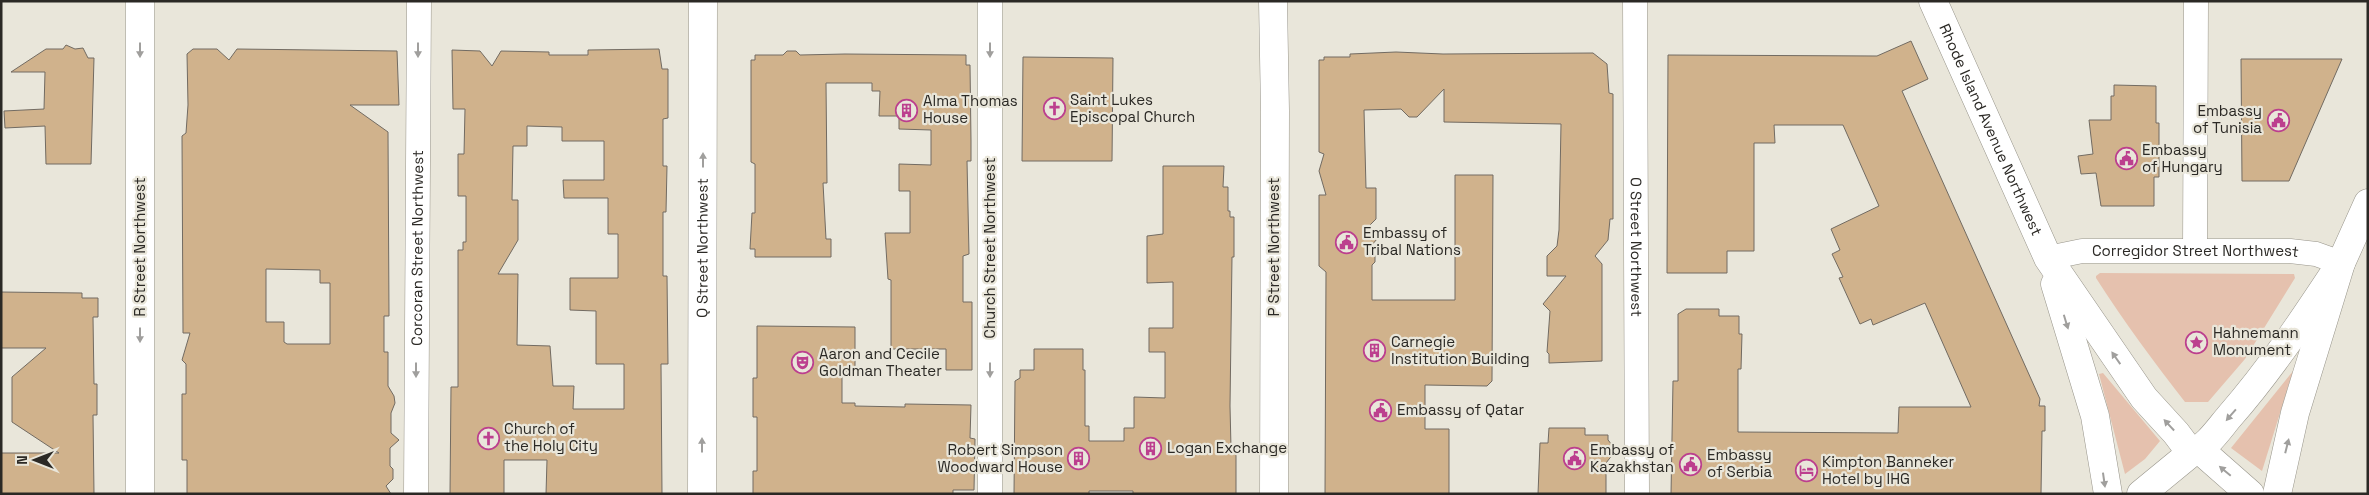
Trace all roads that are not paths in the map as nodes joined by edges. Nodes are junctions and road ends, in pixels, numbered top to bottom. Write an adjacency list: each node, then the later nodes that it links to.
1 (140, 1): 14 (main road, R Street Northwest, one-way to 14)
2 (419, 1): 15 (street, Corcoran Street Northwest, one-way to 15)
3 (703, 1): 16 (main road, Q Street Northwest, one-way to 3)
4 (990, 1): 17 (street, Church Street Northwest, one-way to 17)
5 (1273, 1): 18 (main road, P Street Northwest)
6 (1635, 1): 19 (street, O Street Northwest)
7 (1933, 1): 11 (main road, Rhode Island Avenue Northwest)
8 (2196, 1): 10 (street)
9 (2368, 203): 12 (main road)
10 (2195, 250): 11 (street, Corregidor Street Northwest); 12 (street, Corregidor Street Northwest)
11 (2048, 258): 13 (main road, Rhode Island Avenue Northwest, one-way to 11); 20 (main road, Rhode Island Avenue Northwest, one-way to 20)
12 (2341, 263): 13 (main road, one-way to 13); 23 (main road, one-way to 12)
13 (2195, 452): 21 (main road); 22 (main road, Rhode Island Avenue Northwest, one-way to 13)
14 (140, 494)
15 (416, 494)
16 (702, 494)
17 (990, 494)
18 (1274, 494)
19 (1637, 494)
20 (2108, 494)
21 (2141, 494)
22 (2250, 494)
23 (2277, 494)

